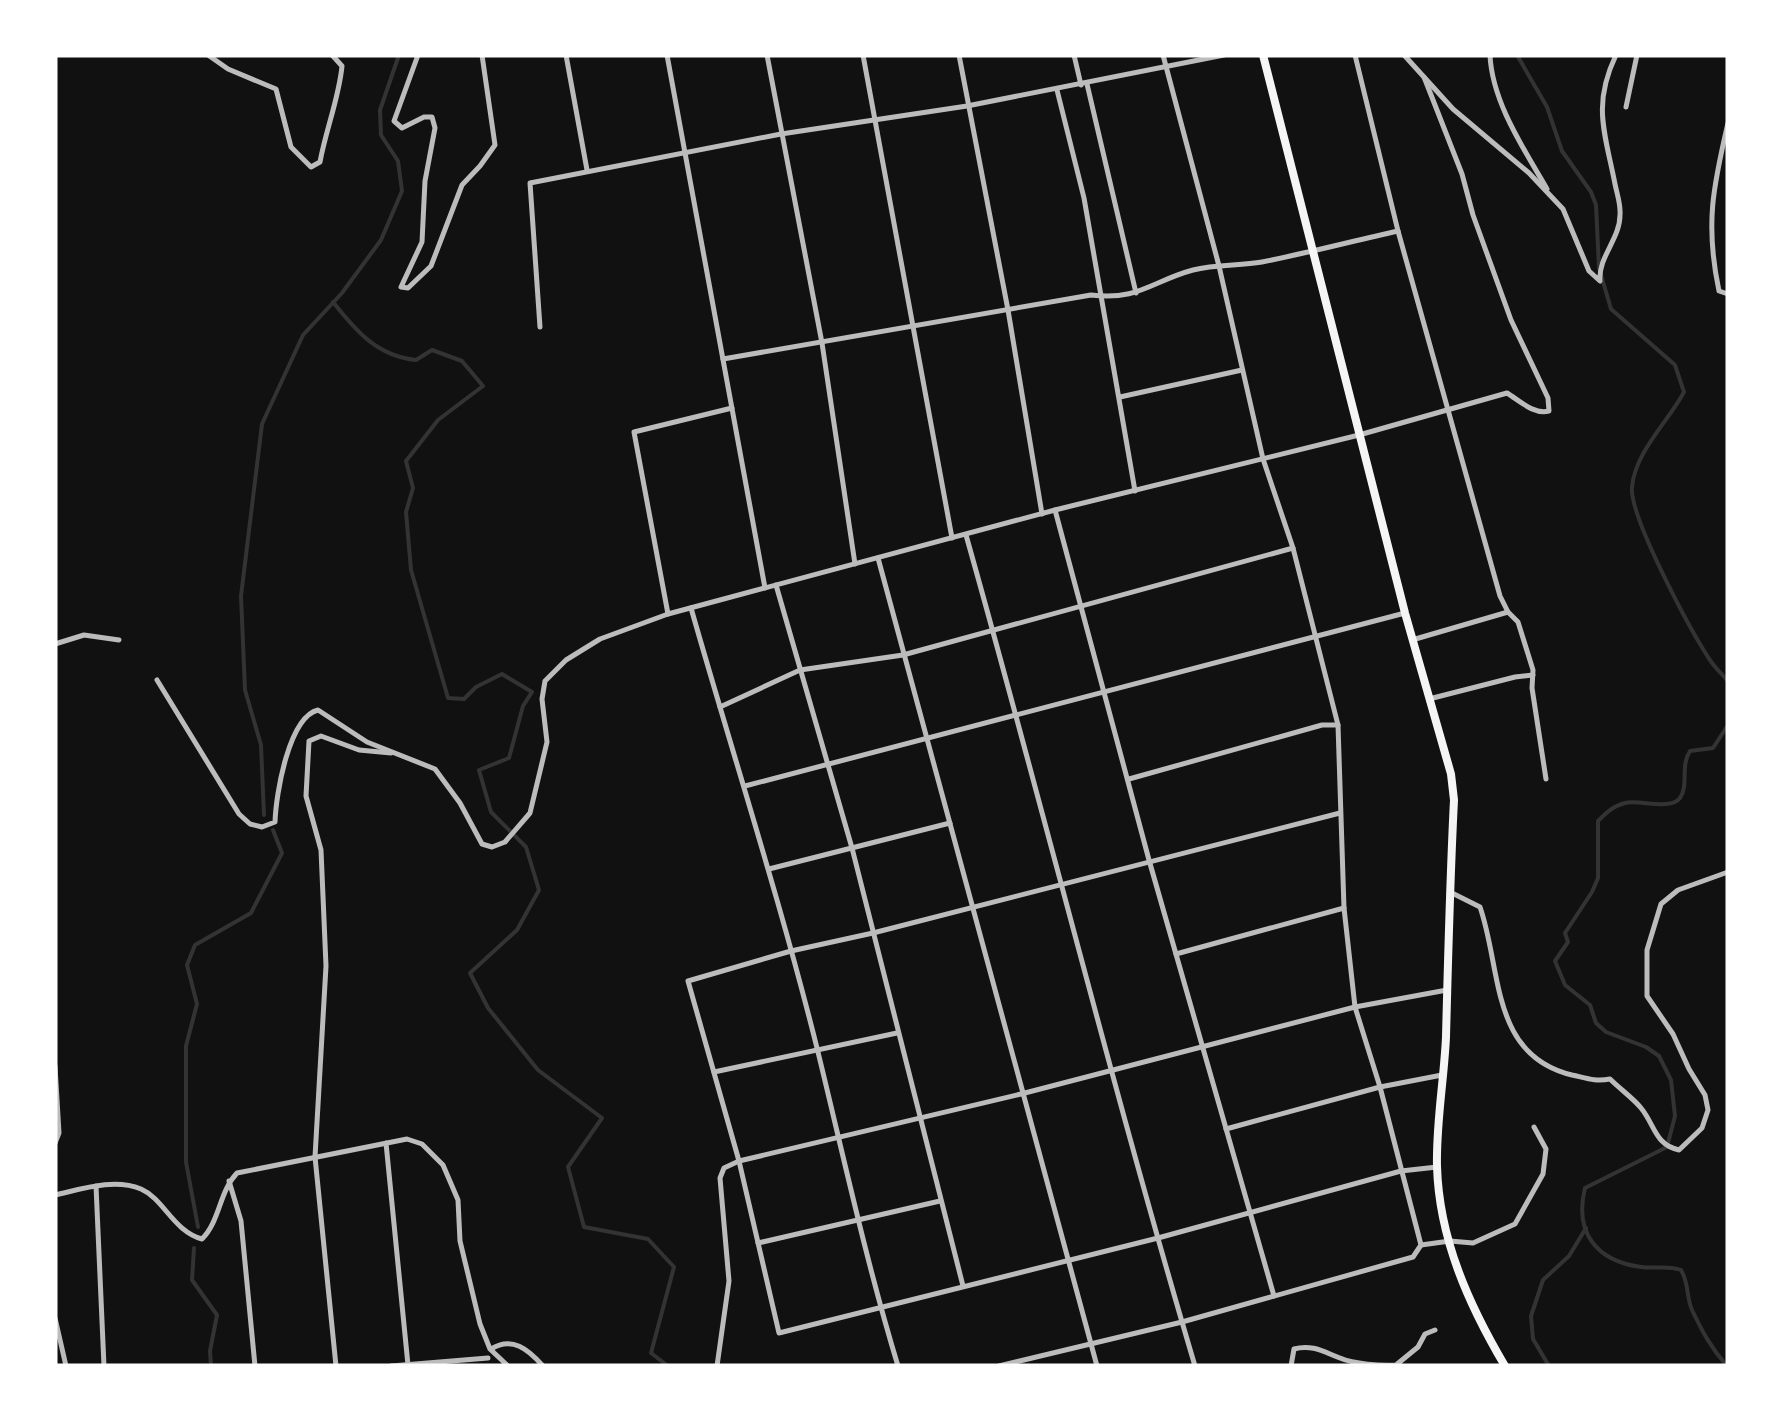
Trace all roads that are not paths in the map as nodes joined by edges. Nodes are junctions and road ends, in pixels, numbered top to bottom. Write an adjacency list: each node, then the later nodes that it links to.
1 (208, 55): 2 (street)
2 (332, 55)
3 (418, 55): 4 (street)
4 (482, 55)
5 (566, 55): 29 (street)
6 (667, 55): 28 (street)
7 (767, 55): 27 (street)
8 (863, 55): 25 (street)
9 (959, 55): 23 (street)
10 (1074, 55): 21 (street)
11 (1163, 55): 19 (street)
12 (1224, 55): 19 (street)
13 (1263, 55): 32 (main road)
14 (1355, 55): 31 (street)
15 (1404, 55): 20 (street)
16 (1490, 55): 30 (street)
17 (1616, 55): 30 (street)
18 (1637, 55): 24 (street)
19 (1166, 67): 21 (street); 33 (street)
20 (1424, 77): 30 (street); 45 (street)
21 (1084, 85): 22 (street); 34 (street)
22 (1057, 90): 23 (street); 36 (street)
23 (968, 106): 25 (street); 37 (street)
24 (1626, 107)
25 (874, 119): 27 (street); 39 (street)
26 (1728, 122): 35 (street)
27 (781, 134): 28 (street); 40 (street)
28 (686, 152): 29 (street); 41 (street)
29 (587, 171): 38 (street)
30 (1552, 196)
31 (1398, 231): 32 (street); 45 (street)
32 (1312, 249): 33 (street); 46 (main road)
33 (1218, 266): 34 (street); 42 (street)
34 (1136, 293): 36 (street)
35 (1728, 294)
36 (1103, 297): 37 (street); 43 (street)
37 (1008, 310): 39 (street); 50 (street)
38 (540, 327)
39 (912, 329): 40 (street); 52 (street)
40 (822, 343): 41 (street); 55 (street)
41 (723, 359): 44 (street)
42 (1242, 370): 43 (street); 47 (street)
43 (1120, 397): 48 (street)
44 (732, 408): 57 (street); 61 (street)
45 (1450, 411): 46 (street); 60 (street)
46 (1359, 435): 47 (street); 62 (main road)
47 (1263, 460): 48 (street); 53 (street)
48 (1135, 491): 49 (street)
49 (1054, 510): 50 (street); 58 (street)
50 (1042, 514): 51 (street)
51 (966, 535): 52 (street); 63 (street)
52 (952, 538): 54 (street)
53 (1293, 548): 58 (street); 64 (street)
54 (878, 558): 55 (street); 68 (street)
55 (854, 564): 56 (street)
56 (776, 585): 57 (street); 69 (street)
57 (765, 588): 59 (street)
58 (1080, 605): 63 (street); 72 (street)
59 (691, 608): 61 (street); 74 (street)
60 (1508, 612): 66 (street); 70 (street)
61 (668, 614): 78 (street)
62 (1405, 614): 64 (street); 66 (main road)
63 (992, 629): 68 (street); 75 (street)
64 (1316, 636): 72 (street); 76 (street)
65 (119, 640): 67 (street)
66 (1412, 640): 73 (main road)
67 (55, 644)
68 (902, 656): 69 (street); 77 (street)
69 (800, 670): 74 (street); 79 (street)
70 (1533, 676): 73 (street); 80 (street)
71 (157, 680): 78 (street)
72 (1104, 692): 75 (street); 81 (street)
73 (1429, 699): 90 (main road)
74 (720, 707): 82 (street)
75 (1017, 714): 77 (street); 89 (street)
76 (1338, 726): 81 (street); 83 (street)
77 (928, 740): 79 (street); 84 (street)
78 (399, 754): 113 (street)
79 (828, 766): 82 (street); 85 (street)
80 (1546, 779)
81 (1130, 780): 86 (street)
82 (745, 786): 87 (street)
83 (1340, 813): 86 (street); 92 (street)
84 (951, 822): 85 (street); 91 (street)
85 (852, 848): 87 (street); 93 (street)
86 (1149, 860): 89 (street); 95 (street)
87 (769, 869): 94 (street)
88 (1728, 872): 90 (street)
89 (1062, 884): 91 (street); 102 (street)
90 (1449, 892): 96 (main road)
91 (974, 906): 93 (street); 106 (street)
92 (1344, 908): 95 (street); 97 (street)
93 (873, 934): 94 (street); 98 (street)
94 (791, 951): 100 (street); 103 (street)
95 (1176, 954): 99 (street)
96 (1447, 990): 97 (street); 104 (main road)
97 (1354, 1007): 99 (street); 105 (street)
98 (897, 1033): 100 (street); 107 (street)
99 (1203, 1046): 102 (street); 109 (street)
100 (817, 1050): 103 (street); 110 (street)
101 (55, 1066): 111 (street)
102 (1110, 1070): 106 (street); 123 (street)
103 (714, 1072): 114 (street)
104 (1444, 1075): 105 (street); 115 (main road)
105 (1380, 1087): 109 (street); 116 (street)
106 (1021, 1094): 107 (street); 127 (street)
107 (918, 1116): 110 (street); 120 (street)
108 (1534, 1127): 124 (street)
109 (1226, 1129): 121 (street)
110 (836, 1138): 114 (street); 122 (street)
111 (55, 1143)
112 (386, 1143): 113 (street); 135 (street); 138 (street)
113 (315, 1157): 117 (street); 142 (street)
114 (739, 1161): 125 (street); 147 (street)
115 (1438, 1166): 116 (street); 124 (main road)
116 (1402, 1170): 121 (street); 126 (street)
117 (229, 1182): 118 (street); 141 (street)
118 (96, 1186): 119 (street); 140 (street)
119 (55, 1195)
120 (940, 1201): 122 (street); 128 (street)
121 (1250, 1212): 123 (street); 129 (street)
122 (857, 1222): 125 (street); 130 (street)
123 (1158, 1238): 127 (street); 132 (street)
124 (1450, 1240): 126 (street); 153 (main road)
125 (758, 1243): 130 (street)
126 (1421, 1245): 129 (street)
127 (1068, 1262): 128 (street); 134 (street)
128 (963, 1286): 130 (street)
129 (1274, 1296): 132 (street)
130 (880, 1307): 148 (street)
131 (55, 1318): 139 (street)
132 (1182, 1322): 134 (street); 151 (street)
133 (1436, 1330): 137 (street)
134 (1091, 1344): 149 (street); 150 (street)
135 (490, 1349): 136 (street); 145 (street); 146 (street)
136 (488, 1358): 138 (street); 144 (street)
137 (1342, 1362): 152 (street)
138 (408, 1364): 143 (street)
139 (66, 1366)
140 (104, 1366)
141 (255, 1366)
142 (336, 1366)
143 (390, 1366)
144 (486, 1366)
145 (508, 1366)
146 (542, 1366)
147 (718, 1366)
148 (898, 1366)
149 (999, 1366)
150 (1097, 1366)
151 (1195, 1366)
152 (1291, 1366)
153 (1505, 1366)

